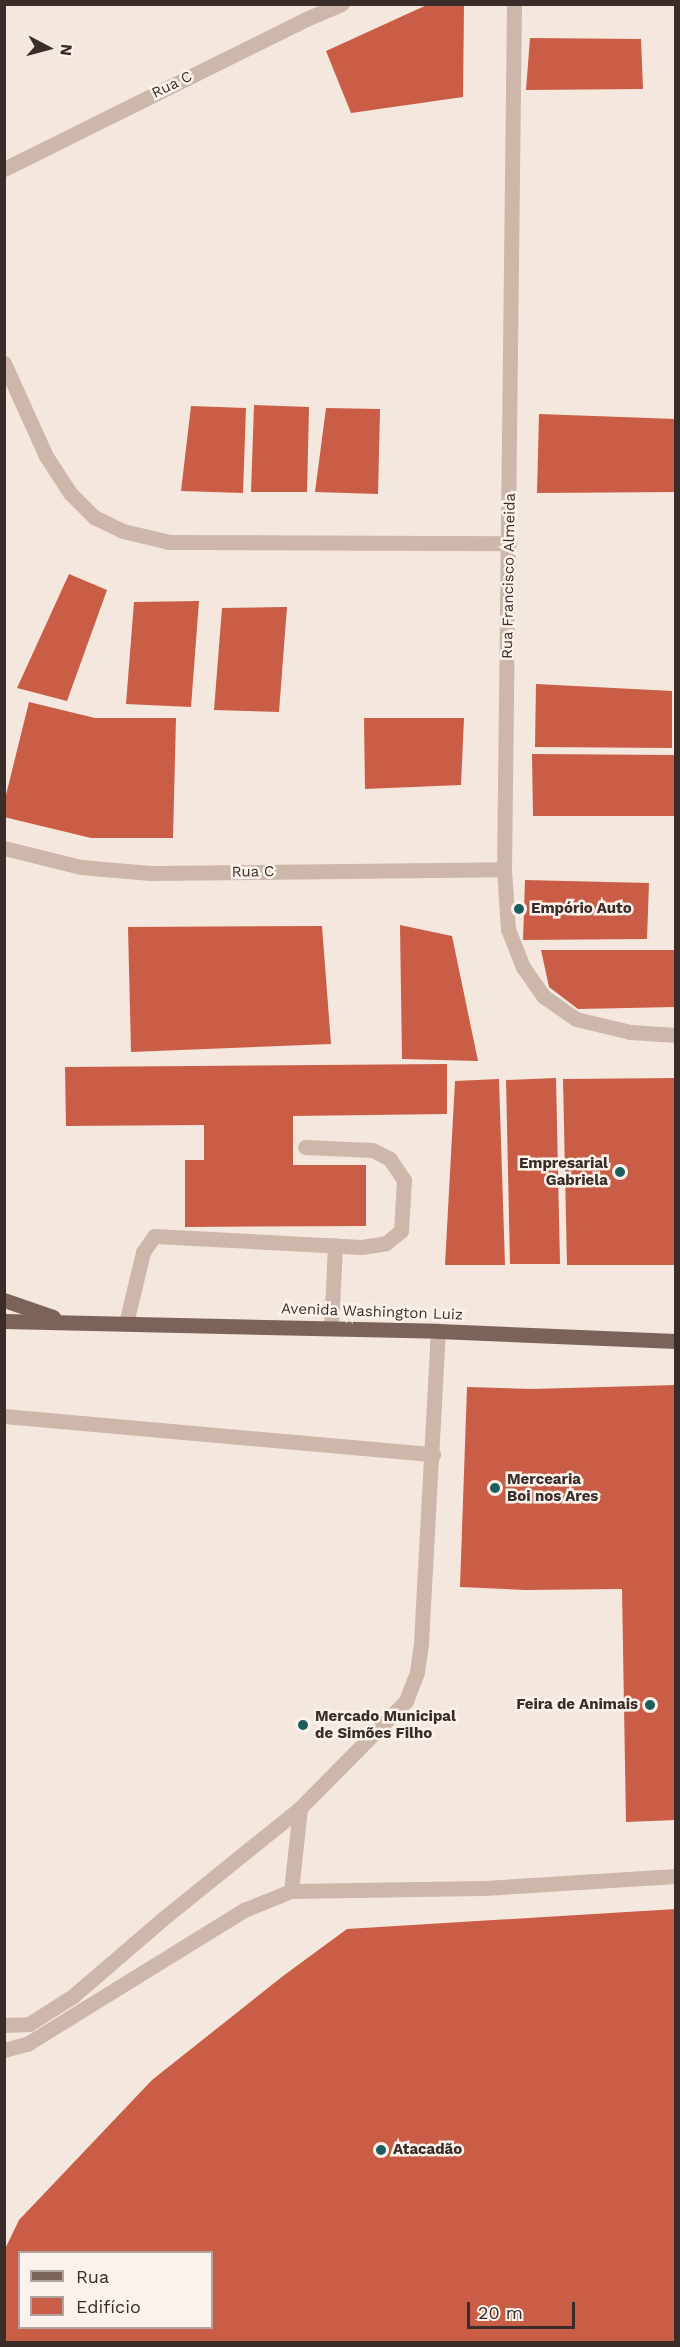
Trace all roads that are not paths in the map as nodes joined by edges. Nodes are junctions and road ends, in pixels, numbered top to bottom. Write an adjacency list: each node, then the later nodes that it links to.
1 (316, 4): 4 (street)
2 (342, 4): 4 (street, Rua C)
3 (514, 4): 7 (street, Rua Francisco Almeida)
4 (306, 19): 5 (street, Rua C)
5 (4, 169)
6 (4, 363): 7 (street)
7 (509, 543): 9 (street, Rua Francisco Almeida)
8 (4, 848): 9 (street, Rua C)
9 (504, 869): 10 (street, Rua Francisco Almeida)
10 (675, 1035)
11 (305, 1147): 12 (street)
12 (335, 1245): 16 (street); 17 (street)
13 (4, 1300): 15 (main road, Avenida Washington Luiz)
14 (4, 1321): 15 (main road, Avenida Washington Luiz)
15 (67, 1322): 16 (main road, Avenida Washington Luiz)
16 (126, 1323): 17 (main road, Avenida Washington Luiz)
17 (332, 1328): 18 (main road, Avenida Washington Luiz)
18 (438, 1331): 19 (main road, Avenida Washington Luiz); 21 (street)
19 (675, 1341)
20 (4, 1416): 21 (street)
21 (434, 1454): 22 (street)
22 (300, 1808): 24 (street); 25 (street)
23 (675, 1876): 24 (street)
24 (291, 1892): 26 (street)
25 (4, 2025)
26 (4, 2050)

